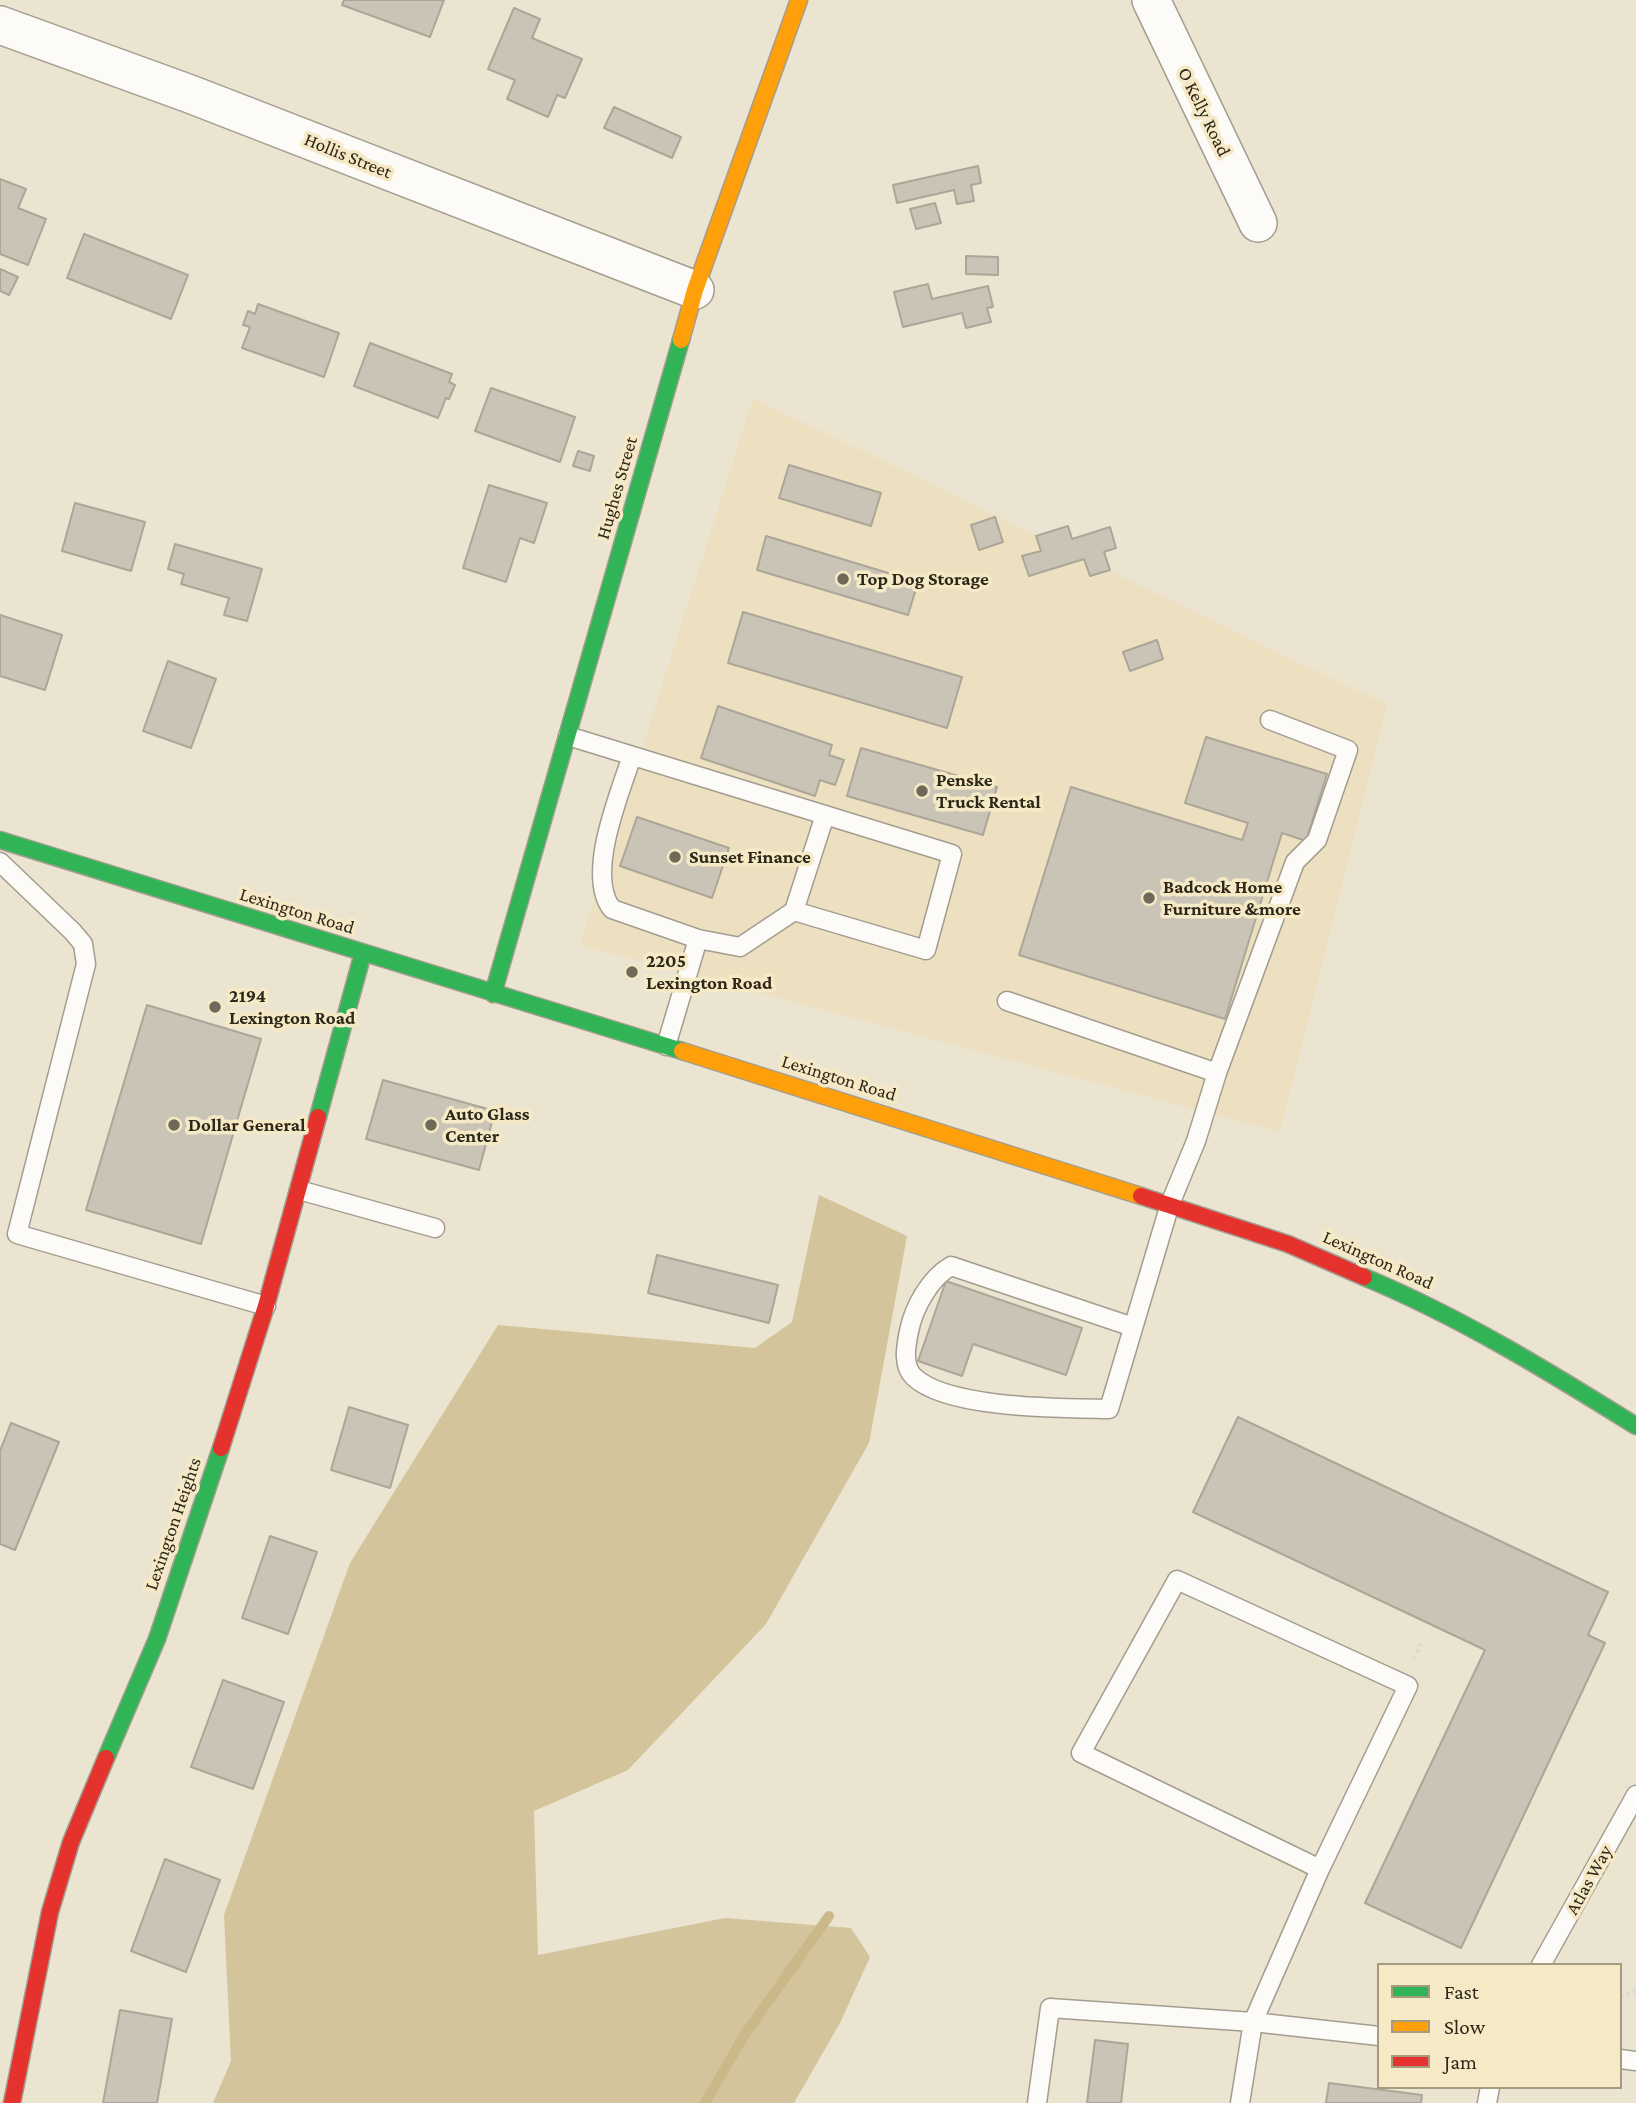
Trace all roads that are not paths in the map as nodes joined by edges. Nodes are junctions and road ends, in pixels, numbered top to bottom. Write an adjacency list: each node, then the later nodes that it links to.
1 (799, 0): 5 (main road, Hughes Street)
2 (1151, 0): 4 (street, O Kelly Road)
3 (0, 25): 5 (street, Hollis Street)
4 (1258, 223)
5 (695, 290): 7 (main road, Hughes Street)
6 (1270, 720): 18 (lane)
7 (568, 736): 8 (lane); 15 (main road, Hughes Street)
8 (632, 756): 9 (lane); 13 (lane)
9 (825, 816): 12 (lane); 12 (lane)
10 (0, 840): 14 (main road, Lexington Road)
11 (0, 862): 22 (lane)
12 (794, 911): 13 (lane)
13 (698, 939): 17 (lane)
14 (363, 953): 15 (main road, Lexington Road); 19 (main road, Lexington Heights)
15 (493, 993): 17 (main road, Lexington Road)
16 (1007, 1001): 18 (lane)
17 (666, 1046): 20 (main road, Lexington Road)
18 (1217, 1073): 20 (lane)
19 (299, 1190): 21 (lane); 22 (main road, Lexington Heights)
20 (1170, 1204): 23 (lane); 24 (main road, Lexington Road)
21 (435, 1228)
22 (266, 1306): 30 (main road, Lexington Heights)
23 (1133, 1327): 23 (lane)
24 (1636, 1426)
25 (1636, 1795): 27 (lane, Atlas Way)
26 (1320, 1870): 26 (lane); 28 (lane)
27 (1542, 1963)
28 (1253, 2022): 29 (lane); 31 (lane); 32 (lane)
29 (1377, 2036)
30 (12, 2103)
31 (1037, 2103)
32 (1240, 2103)

